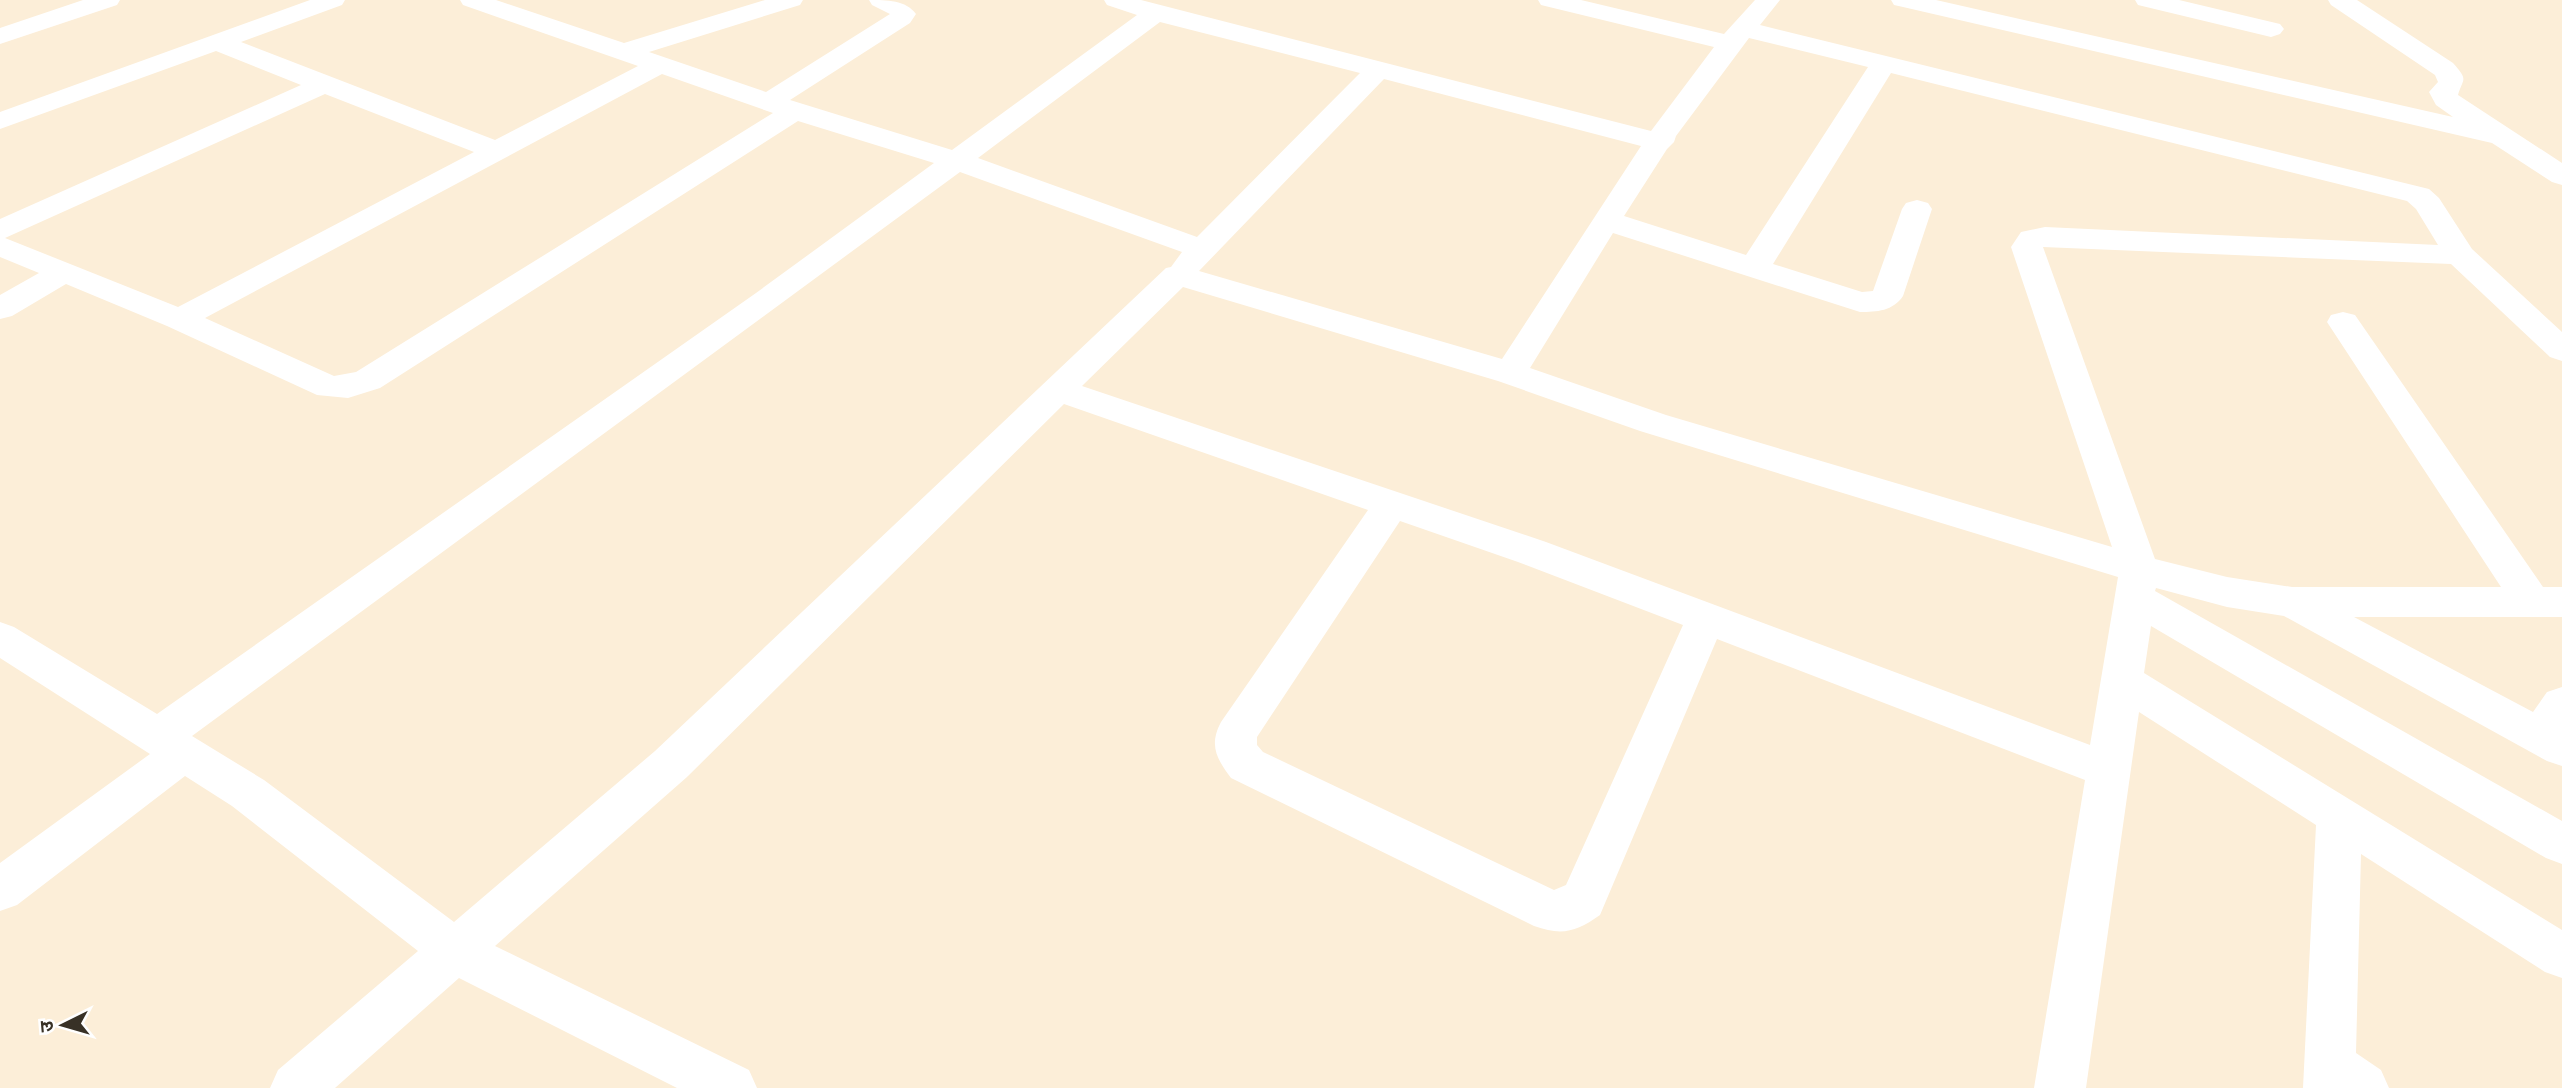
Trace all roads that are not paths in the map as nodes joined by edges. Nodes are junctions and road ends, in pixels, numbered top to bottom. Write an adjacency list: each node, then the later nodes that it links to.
1 (108, 0): 18 (street)
2 (333, 0): 19 (street)
3 (472, 0): 14 (street)
4 (548, 0): 14 (street)
5 (791, 0): 20 (street)
6 (881, 0): 25 (street)
7 (1116, 0): 15 (street)
8 (1550, 0): 17 (street)
9 (1768, 0): 17 (street)
10 (1903, 0): 27 (street)
11 (2147, 0): 16 (street)
12 (2376, 0): 13 (street)
13 (2345, 3): 27 (street)
14 (510, 13): 20 (street)
15 (1156, 13): 23 (street); 30 (street)
16 (2272, 29)
17 (1735, 35): 21 (street); 28 (street)
18 (0, 36)
19 (216, 42): 24 (street); 26 (street)
20 (623, 52): 22 (street)
21 (1884, 63): 36 (street); 38 (street)
22 (660, 65): 25 (street); 29 (street)
23 (1378, 70): 28 (street); 37 (street)
24 (324, 84): 29 (street); 34 (street)
25 (782, 107): 30 (street); 41 (street)
26 (0, 121)
27 (2499, 136): 31 (street)
28 (1660, 142): 33 (street)
29 (497, 151): 41 (street)
30 (955, 160): 37 (street); 54 (street)
31 (2562, 176)
32 (1917, 209): 38 (street)
33 (1607, 221): 38 (street); 44 (street)
34 (0, 230)
35 (0, 246): 39 (street)
36 (2460, 256): 43 (street); 47 (street)
37 (1190, 262): 44 (street); 45 (street)
38 (1754, 268)
39 (65, 272): 40 (street); 41 (street)
40 (0, 309)
41 (179, 319)
42 (2343, 321): 49 (street)
43 (2562, 350)
44 (1510, 373): 47 (street)
45 (1058, 390): 46 (street); 59 (street)
46 (1392, 504): 50 (street); 50 (street)
47 (2137, 583): 48 (street); 52 (street); 57 (street)
48 (2292, 602): 49 (street); 53 (street)
49 (2548, 603)
50 (1706, 618): 55 (street)
51 (0, 638): 54 (street)
52 (2122, 680): 55 (street); 56 (street)
53 (2555, 729)
54 (171, 745): 58 (street); 59 (street)
55 (2108, 770): 64 (street)
56 (2339, 816): 60 (street); 61 (street)
57 (2562, 844)
58 (0, 890)
59 (455, 951): 62 (street); 63 (street)
60 (2562, 956)
61 (2341, 1080)
62 (296, 1088)
63 (731, 1088)
64 (2060, 1088)

